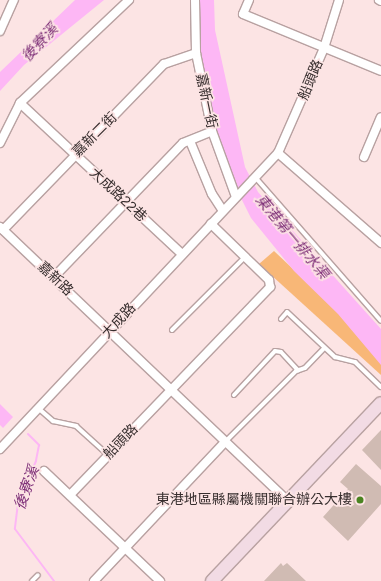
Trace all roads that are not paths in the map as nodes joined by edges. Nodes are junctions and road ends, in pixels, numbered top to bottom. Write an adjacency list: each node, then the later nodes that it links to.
1 (14, 0): 6 (street)
2 (129, 0): 10 (street)
3 (195, 0): 8 (street, 嘉新一街)
4 (249, 0): 7 (street, 船頭路)
5 (339, 0): 7 (street)
6 (0, 31)
7 (324, 48): 9 (street); 15 (street, 船頭路)
8 (196, 52): 12 (street, 嘉新一街); 16 (street, 嘉新二街)
9 (381, 71)
10 (20, 103): 14 (street); 16 (street, 大成路22巷)
11 (381, 117): 17 (street)
12 (212, 131): 13 (street); 19 (street, 嘉新一街)
13 (190, 141): 20 (street); 21 (street)
14 (0, 143)
15 (278, 153): 18 (street, 船頭路); 24 (street)
16 (75, 155): 20 (street, 大成路22巷); 23 (street, 嘉新二街)
17 (364, 157)
18 (255, 177): 19 (street, 船頭路); 29 (lane)
19 (237, 196): 21 (street, 大成路)
20 (125, 202): 25 (street, 大成路22巷); 27 (street)
21 (223, 211): 22 (street, 大成路)
22 (211, 224): 25 (street, 大成路); 26 (street, 船頭路)
23 (1, 229): 27 (street, 嘉新路)
24 (381, 243)
25 (182, 254): 31 (street, 大成路)
26 (246, 257): 30 (lane); 35 (street, 船頭路)
27 (53, 278): 31 (street, 嘉新路)
28 (281, 319): 32 (lane)
29 (381, 321)
30 (172, 330)
31 (109, 331): 35 (street); 38 (street, 大成路)
32 (324, 348): 33 (lane); 34 (lane)
33 (298, 370): 36 (lane); 39 (lane)
34 (381, 387)
35 (172, 389): 39 (street); 41 (street, 船頭路)
36 (234, 395)
37 (381, 403): 44 (main road)
38 (38, 408): 40 (street, 大成路); 41 (lane)
39 (225, 442): 44 (street); 45 (street)
40 (0, 448)
41 (108, 455): 43 (street, 船頭路)
42 (44, 471): 43 (street)
43 (70, 495): 45 (street)
44 (288, 502): 50 (main road)
45 (127, 549): 48 (street); 49 (street)
46 (38, 575): 47 (lane)
47 (32, 581)
48 (95, 581)
49 (160, 581)
50 (212, 581)

